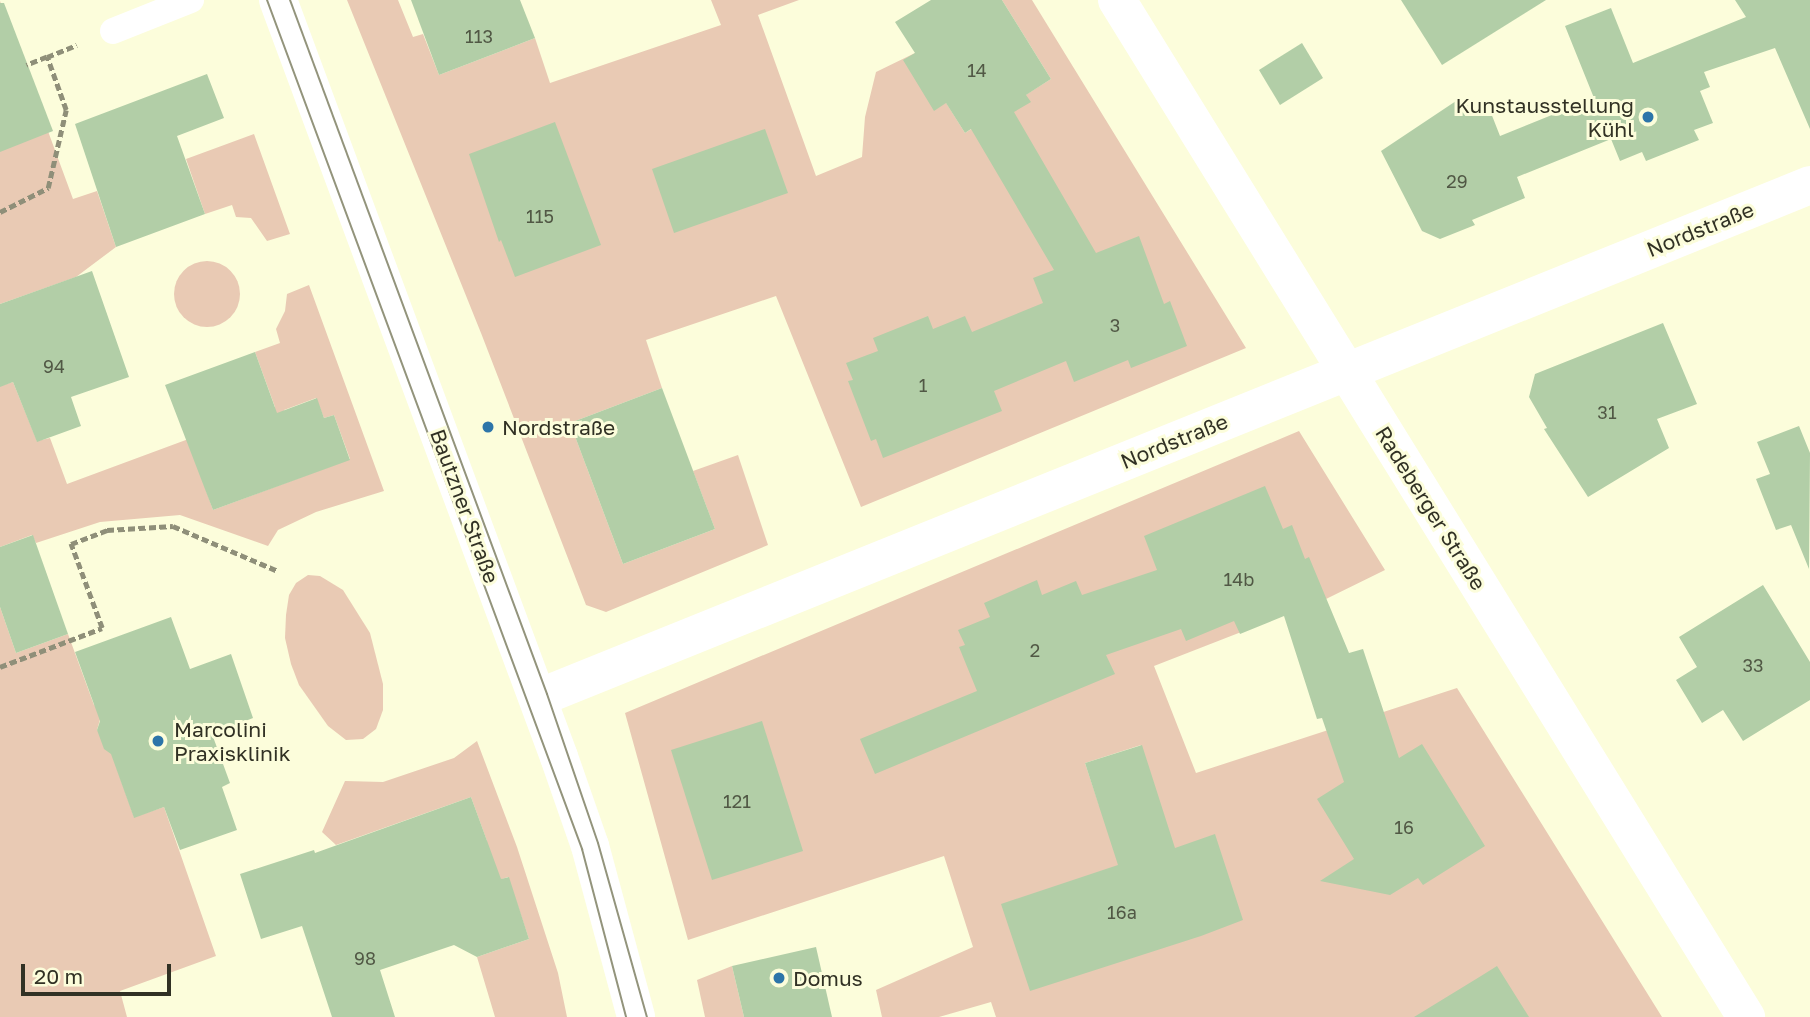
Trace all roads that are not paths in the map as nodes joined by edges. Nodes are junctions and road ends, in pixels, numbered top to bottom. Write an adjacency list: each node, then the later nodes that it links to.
1 (191, 0): 4 (lane)
2 (278, 0): 7 (street, Bautzner Straße)
3 (1117, 0): 6 (street, Radeberger Straße)
4 (113, 31)
5 (1810, 185): 6 (street, Nordstraße)
6 (1347, 371): 7 (street, Nordstraße); 9 (street, Radeberger Straße)
7 (538, 698): 8 (street, Bautzner Straße)
8 (636, 1017)
9 (1746, 1017)

